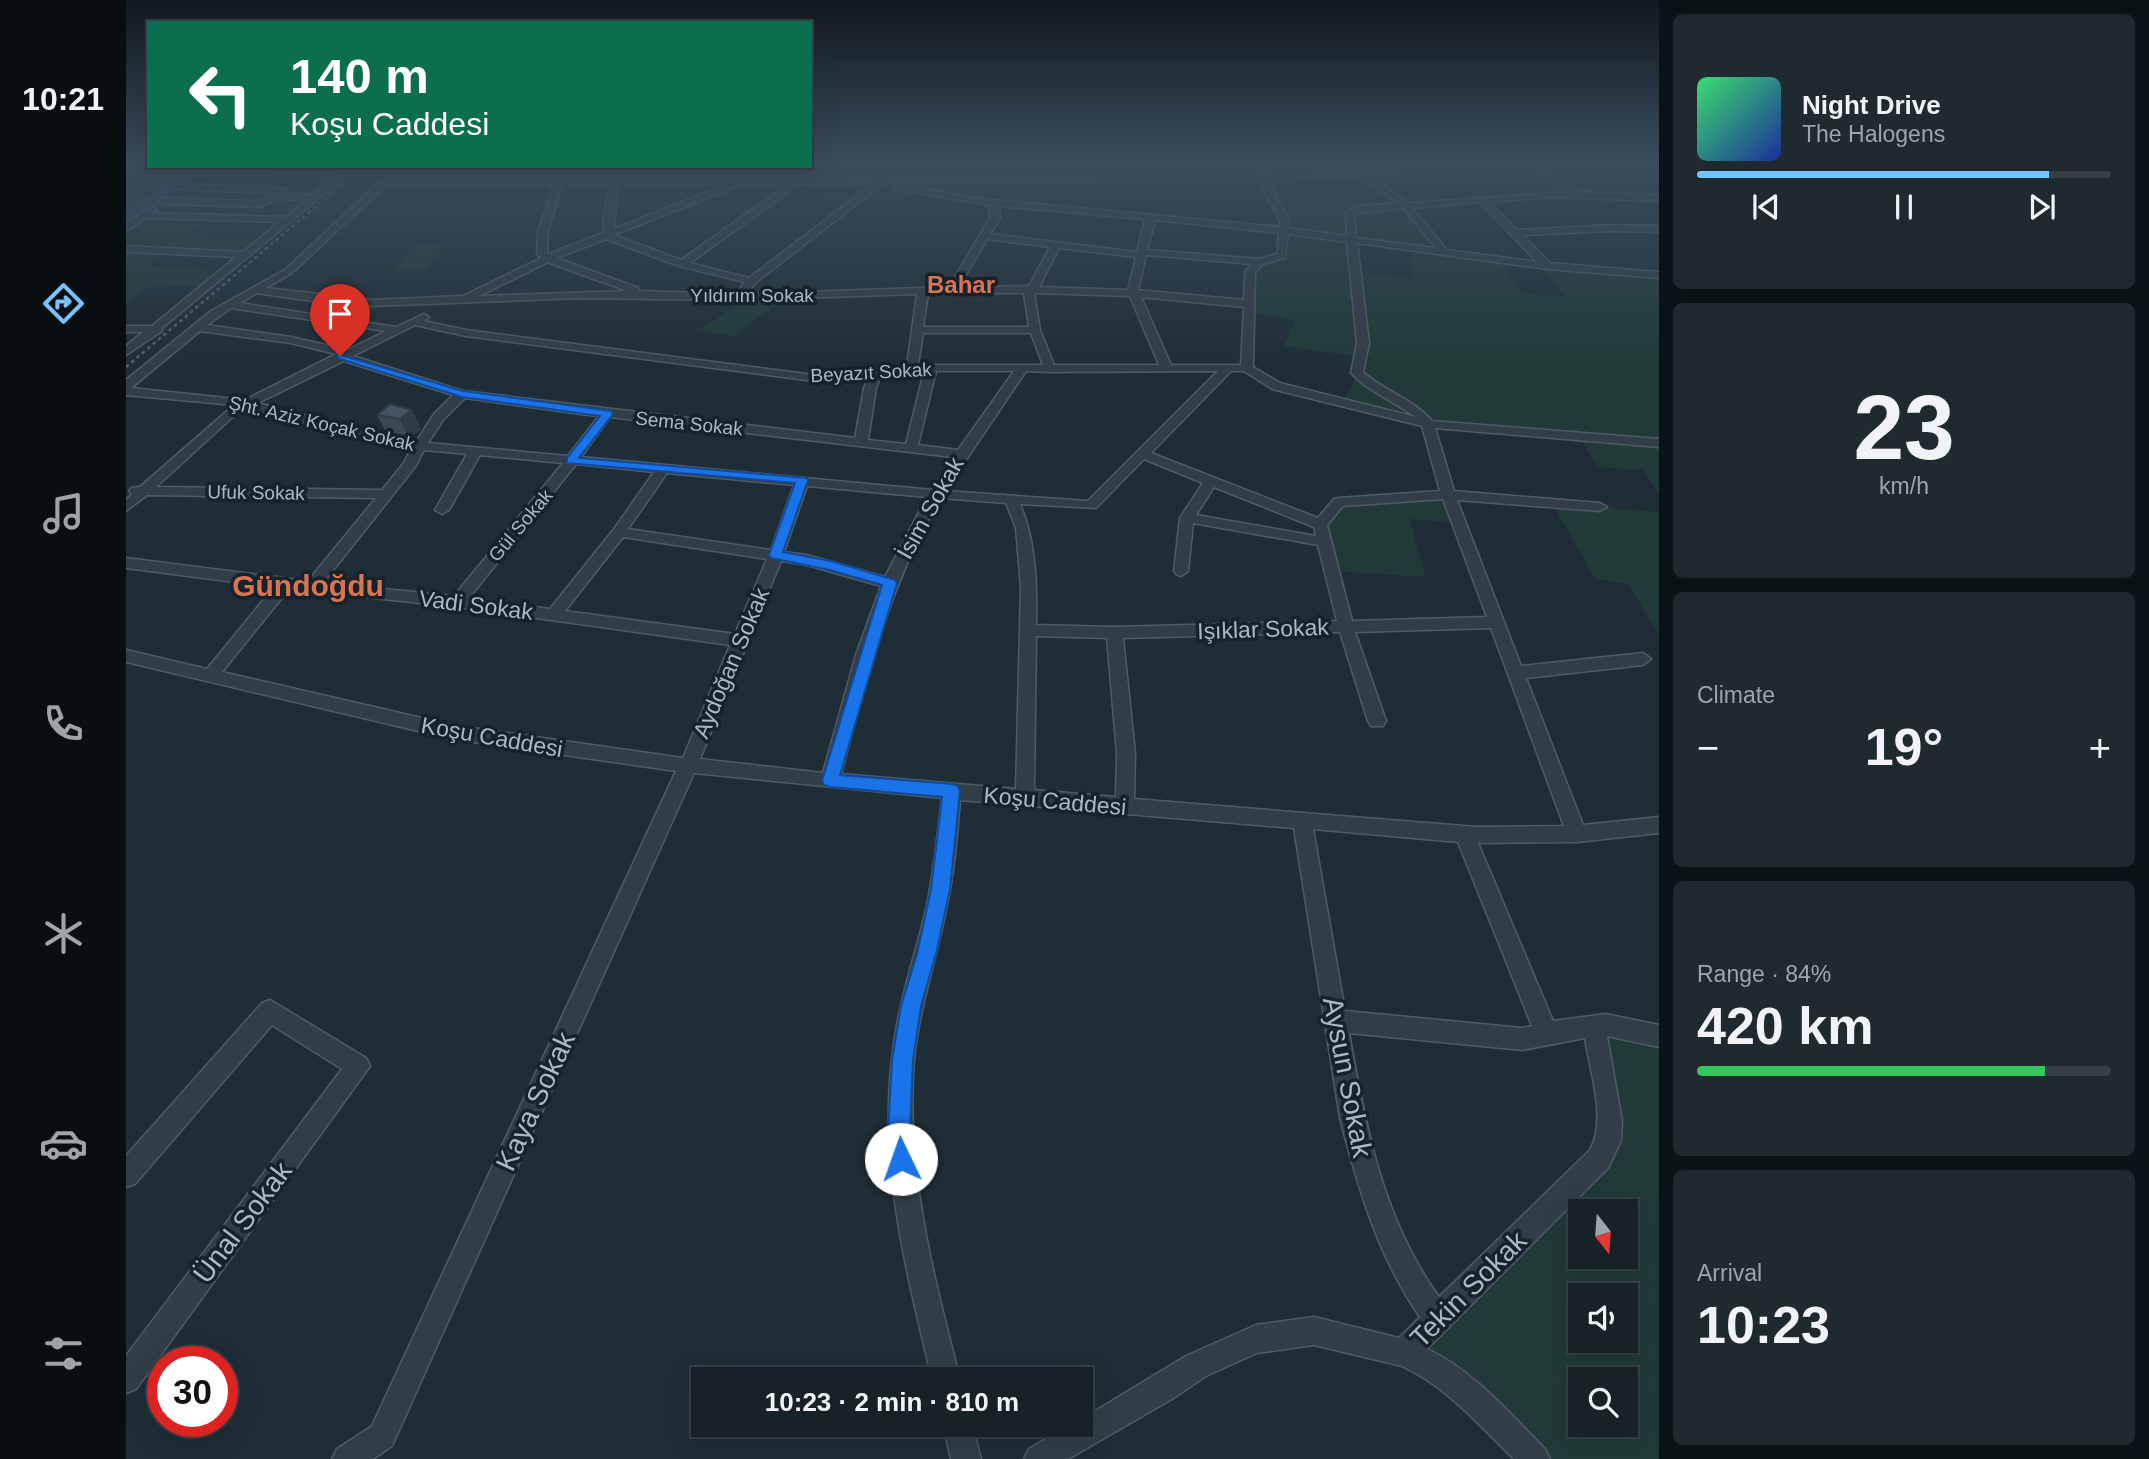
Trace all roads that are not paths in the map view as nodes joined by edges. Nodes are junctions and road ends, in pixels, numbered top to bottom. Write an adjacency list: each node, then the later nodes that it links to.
1 (275, 231): 22 (street)
2 (332, 231): 30 (street)
3 (544, 231): 23 (street)
4 (615, 231): 15 (street)
5 (728, 231): 25 (street)
6 (816, 231): 28 (street)
7 (986, 231): 16 (street)
8 (1148, 231): 21 (street)
9 (1285, 231): 24 (street)
10 (1291, 231): 17 (street)
11 (1351, 231): 17 (street)
12 (1427, 231): 20 (street)
13 (1553, 231): 14 (street)
14 (1517, 233): 26 (street)
15 (608, 234): 23 (street); 25 (street)
16 (983, 236): 18 (street); 32 (street)
17 (1352, 242): 20 (street); 60 (street)
18 (1056, 245): 21 (street); 29 (street)
19 (126, 249): 22 (street)
20 (1445, 253): 26 (street)
21 (1141, 254): 24 (street); 33 (street)
22 (246, 255): 42 (street)
23 (547, 258): 34 (street); 36 (street)
24 (1260, 262): 37 (street)
25 (682, 264): 28 (street)
26 (1547, 266): 27 (street)
27 (1658, 276)
28 (751, 281): 35 (street)
29 (1030, 289): 32 (street, Yıldırım Sokak); 33 (street, Yıldırım Sokak); 44 (street)
30 (256, 290): 36 (street, Yıldırım Sokak); 38 (street)
31 (923, 290): 32 (street, Yıldırım Sokak); 35 (street, Yıldırım Sokak); 43 (street)
32 (952, 290)
33 (1133, 291): 37 (street, Yıldırım Sokak); 48 (street)
34 (646, 294): 35 (street, Yıldırım Sokak); 36 (street, Yıldırım Sokak)
35 (739, 297)
36 (464, 299): 39 (street)
37 (1249, 304): 51 (street)
38 (228, 305): 40 (street); 45 (street)
39 (414, 322): 45 (street); 55 (street, Beyazıt Sokak)
40 (195, 328): 42 (street, Sema Sokak); 47 (street, Sema Sokak); 56 (street)
41 (126, 329): 42 (street, Sema Sokak)
42 (155, 329): 46 (street)
43 (916, 330): 44 (street); 54 (street)
44 (1035, 330): 53 (street)
45 (396, 331): 47 (street)
46 (126, 352)
47 (343, 355): 57 (street, Sema Sokak); 58 (street)
48 (1166, 367): 50 (street, Beyazıt Sokak); 53 (street, Beyazıt Sokak)
49 (931, 368): 52 (street, Beyazıt Sokak); 54 (street, Beyazıt Sokak); 64 (street)
50 (1228, 368): 51 (street, Beyazıt Sokak); 67 (street, Şht. Aziz Koçak Sokak)
51 (1247, 368): 60 (street)
52 (1022, 369): 53 (street, Beyazıt Sokak); 66 (street, İsim Sokak)
53 (1050, 369)
54 (912, 370): 55 (street, Beyazıt Sokak)
55 (876, 373): 61 (street)
56 (126, 389): 58 (street, Şht. Aziz Koçak Sokak)
57 (462, 394): 59 (street, Sema Sokak); 63 (street)
58 (244, 403): 63 (street, Şht. Aziz Koçak Sokak); 73 (street)
59 (607, 414): 61 (street, Sema Sokak); 68 (street, Gül Sokak)
60 (1428, 424): 62 (street); 76 (street)
61 (861, 442): 64 (street, Sema Sokak)
62 (1659, 443)
63 (418, 446): 65 (street, Şht. Aziz Koçak Sokak); 74 (street)
64 (911, 448): 66 (street, Sema Sokak)
65 (475, 452): 68 (street, Şht. Aziz Koçak Sokak); 80 (street)
66 (959, 454): 75 (street, İsim Sokak)
67 (1142, 454): 71 (street); 77 (street, Şht. Aziz Koçak Sokak)
68 (571, 461): 69 (street, Şht. Aziz Koçak Sokak); 91 (street, Gül Sokak)
69 (663, 469): 70 (street, Şht. Aziz Koçak Sokak); 83 (street)
70 (802, 480): 75 (street, Şht. Aziz Koçak Sokak); 85 (street, Aydoğan Sokak)
71 (1211, 481): 81 (street); 82 (street)
72 (126, 491): 73 (street, Ufuk Sokak)
73 (143, 491): 74 (street, Ufuk Sokak); 78 (street)
74 (386, 494): 90 (street)
75 (936, 494): 77 (street, Şht. Aziz Koçak Sokak); 88 (street, İsim Sokak)
76 (1448, 495): 79 (street); 82 (street); 93 (street)
77 (1011, 499): 95 (street)
78 (126, 507)
79 (1600, 507)
80 (442, 510)
81 (1187, 518): 84 (street); 87 (street)
82 (1320, 524): 84 (street)
83 (619, 532): 85 (street); 92 (street)
84 (1325, 542): 94 (street)
85 (776, 555): 88 (street); 97 (street, Aydoğan Sokak)
86 (126, 563): 89 (street, Vadi Sokak)
87 (1181, 572)
88 (890, 583): 104 (street, İsim Sokak)
89 (285, 584): 90 (street, Vadi Sokak); 101 (street)
90 (312, 587): 91 (street, Vadi Sokak)
91 (458, 602): 92 (street, Vadi Sokak)
92 (555, 614): 97 (street, Vadi Sokak)
93 (1496, 622): 94 (street, Işıklar Sokak); 100 (street)
94 (1346, 626): 96 (street, Işıklar Sokak); 102 (street)
95 (1030, 630): 96 (street, Işıklar Sokak); 106 (street)
96 (1115, 633): 107 (street)
97 (741, 641): 103 (street, Aydoğan Sokak)
98 (126, 656): 101 (street, Koşu Caddesi)
99 (1643, 659): 100 (street)
100 (1515, 673): 111 (street)
101 (210, 676): 103 (street, Koşu Caddesi)
102 (1377, 721)
103 (688, 766): 104 (street, Koşu Caddesi); 122 (street, Kaya Sokak)
104 (830, 781): 105 (street, Koşu Caddesi)
105 (952, 791): 106 (street, Koşu Caddesi); 119 (street)
106 (1025, 798): 107 (street, Koşu Caddesi)
107 (1125, 807): 108 (street, Koşu Caddesi)
108 (1302, 821): 110 (street, Koşu Caddesi); 112 (street, Aysun Sokak)
109 (1659, 825): 111 (street, Koşu Caddesi)
110 (1465, 834): 111 (street, Koşu Caddesi); 114 (street)
111 (1577, 834)
112 (1336, 1021): 114 (street); 117 (street, Aysun Sokak)
113 (1594, 1025): 114 (street); 115 (street); 117 (street, Tekin Sokak)
114 (1547, 1035)
115 (1659, 1036)
116 (126, 1175): 120 (street, Ünal Sokak)
117 (1437, 1318): 118 (street, Tekin Sokak)
118 (1404, 1353): 124 (street, Tekin Sokak); 125 (street)
119 (943, 1367)
120 (126, 1379)
121 (960, 1437): 123 (street)
122 (347, 1459)
123 (966, 1459)
124 (1039, 1459)
125 (1535, 1459)

